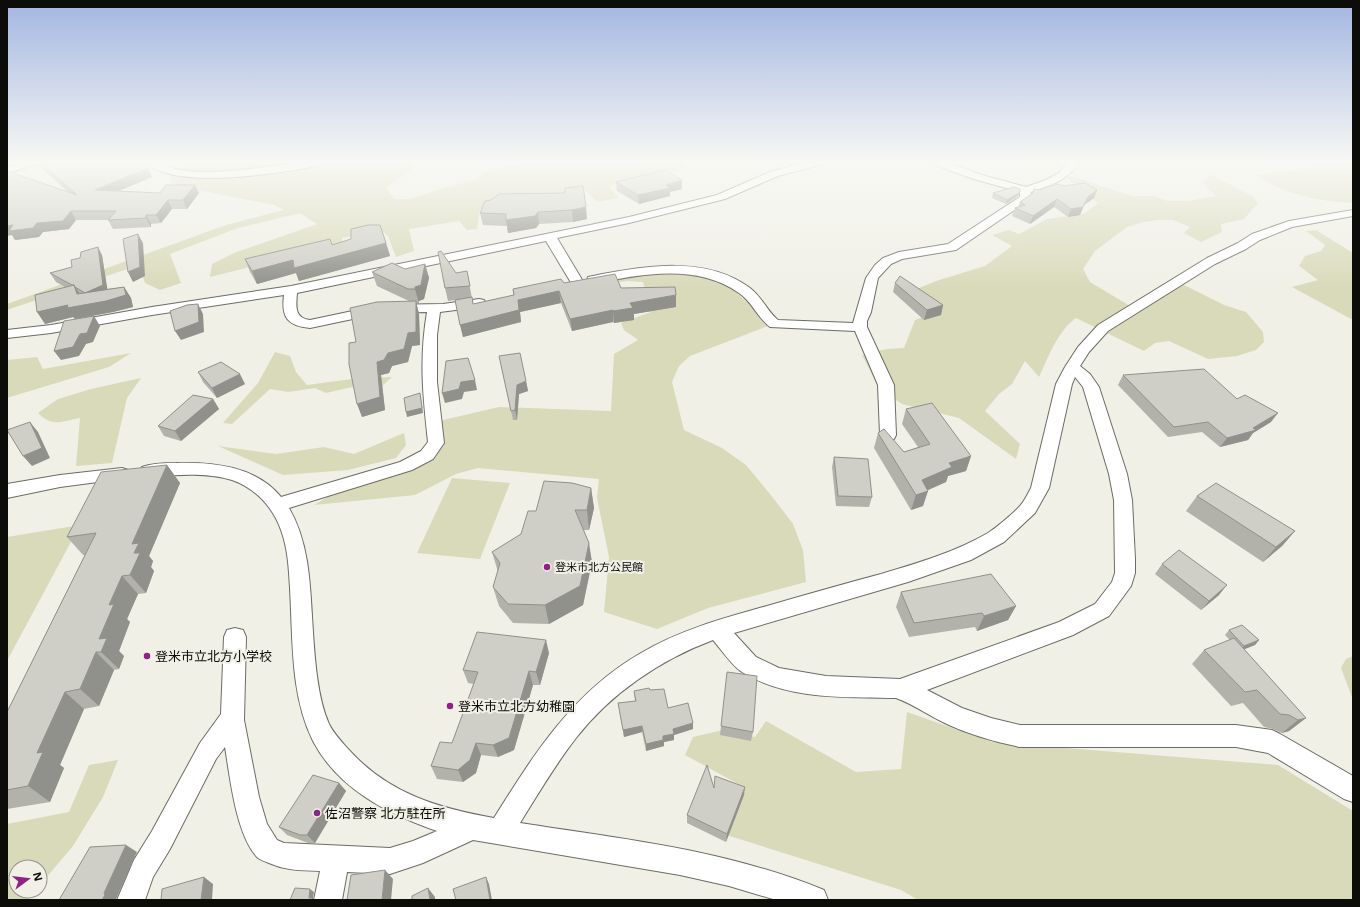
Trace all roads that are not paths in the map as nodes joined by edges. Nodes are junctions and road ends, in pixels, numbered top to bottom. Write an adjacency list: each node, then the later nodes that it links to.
1 (692, 204): 4 (street)
2 (1017, 204): 8 (street)
3 (1353, 213): 10 (street)
4 (550, 236): 5 (street); 8 (street)
5 (291, 290): 7 (street); 9 (street)
6 (495, 301): 7 (street)
7 (434, 308): 13 (street)
8 (860, 327): 11 (street)
9 (7, 334)
10 (1072, 367): 14 (street); 16 (street)
11 (888, 435)
12 (7, 491): 13 (street)
13 (278, 505): 19 (street)
14 (717, 629): 16 (street); 20 (street)
15 (235, 637): 17 (street)
16 (901, 689): 18 (street)
17 (232, 718): 21 (street); 22 (street)
18 (1353, 790)
19 (473, 826): 20 (street); 21 (street)
20 (500, 832): 24 (street)
21 (336, 858): 23 (street)
22 (131, 900)
23 (328, 900)
24 (814, 900)

